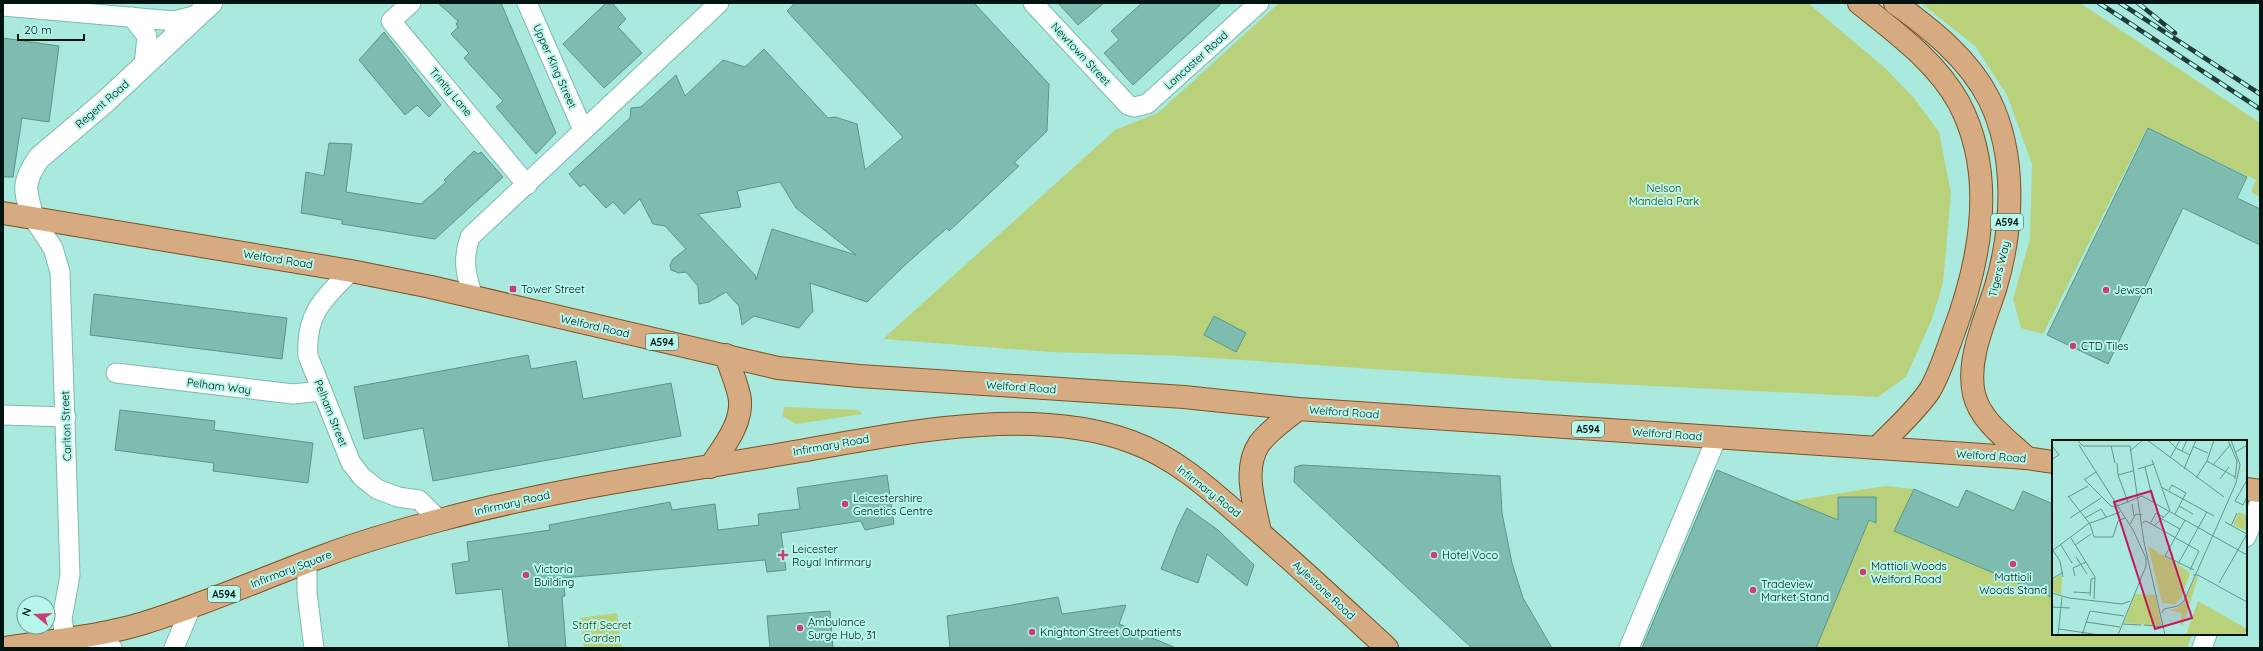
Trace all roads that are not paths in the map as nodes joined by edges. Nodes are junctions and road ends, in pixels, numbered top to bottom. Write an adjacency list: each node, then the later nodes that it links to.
1 (411, 3): 14 (street, Trinity Lane)
2 (527, 3): 13 (street, Upper King Street)
3 (719, 3): 13 (street)
4 (1033, 3): 12 (street, Newtown Street)
5 (1259, 3): 12 (street, Lancaster Road)
6 (1859, 3): 26 (main road, A594)
7 (1895, 3): 27 (main road, Tigers Way / A594)
8 (3, 6): 10 (street)
9 (205, 9): 10 (street); 11 (street, Regent Road)
10 (132, 17): 11 (street)
11 (144, 66): 16 (street, Regent Road)
12 (1128, 104)
13 (583, 130): 14 (street)
14 (526, 185): 18 (street)
15 (3, 213): 16 (main road, Welford Road / A594)
16 (33, 218): 17 (main road, Welford Road / A594); 24 (street, Carlton Street)
17 (351, 271): 18 (main road, Welford Road / A594); 21 (street, Pelham Street)
18 (473, 297): 19 (main road, Welford Road / A594)
19 (726, 355): 22 (main road, Welford Road / A594); 29 (main road)
20 (116, 373): 21 (street, Pelham Way)
21 (322, 391): 33 (street, Pelham Street)
22 (1298, 409): 25 (main road, Welford Road / A594); 34 (main road)
23 (3, 415): 24 (street)
24 (66, 417): 41 (street, Carlton Street)
25 (1717, 438): 26 (main road, Welford Road / A594); 47 (street)
26 (1877, 448): 27 (main road, Welford Road / A594)
27 (2027, 458): 28 (main road, Welford Road / A594)
28 (2052, 462)
29 (710, 467): 33 (main road, Infirmary Road / A594); 34 (main road, Infirmary Road / A594)
30 (2247, 490): 31 (main road)
31 (2260, 491)
32 (2260, 502): 35 (street)
33 (439, 520): 36 (main road, Infirmary Road / A594)
34 (1260, 532): 46 (main road, Aylestone Road / A594)
35 (2247, 534)
36 (378, 538): 37 (main road, Infirmary Square / A594)
37 (307, 562): 38 (main road, Infirmary Square / A594); 45 (street)
38 (191, 607): 40 (main road, Infirmary Square / A594); 44 (street)
39 (2208, 635): 48 (street)
40 (88, 636): 41 (main road, Infirmary Square / A594); 43 (street)
41 (67, 644): 42 (main road, A594)
42 (4, 648)
43 (112, 648)
44 (174, 648)
45 (314, 648)
46 (1387, 648)
47 (1629, 648)
48 (2202, 648)

